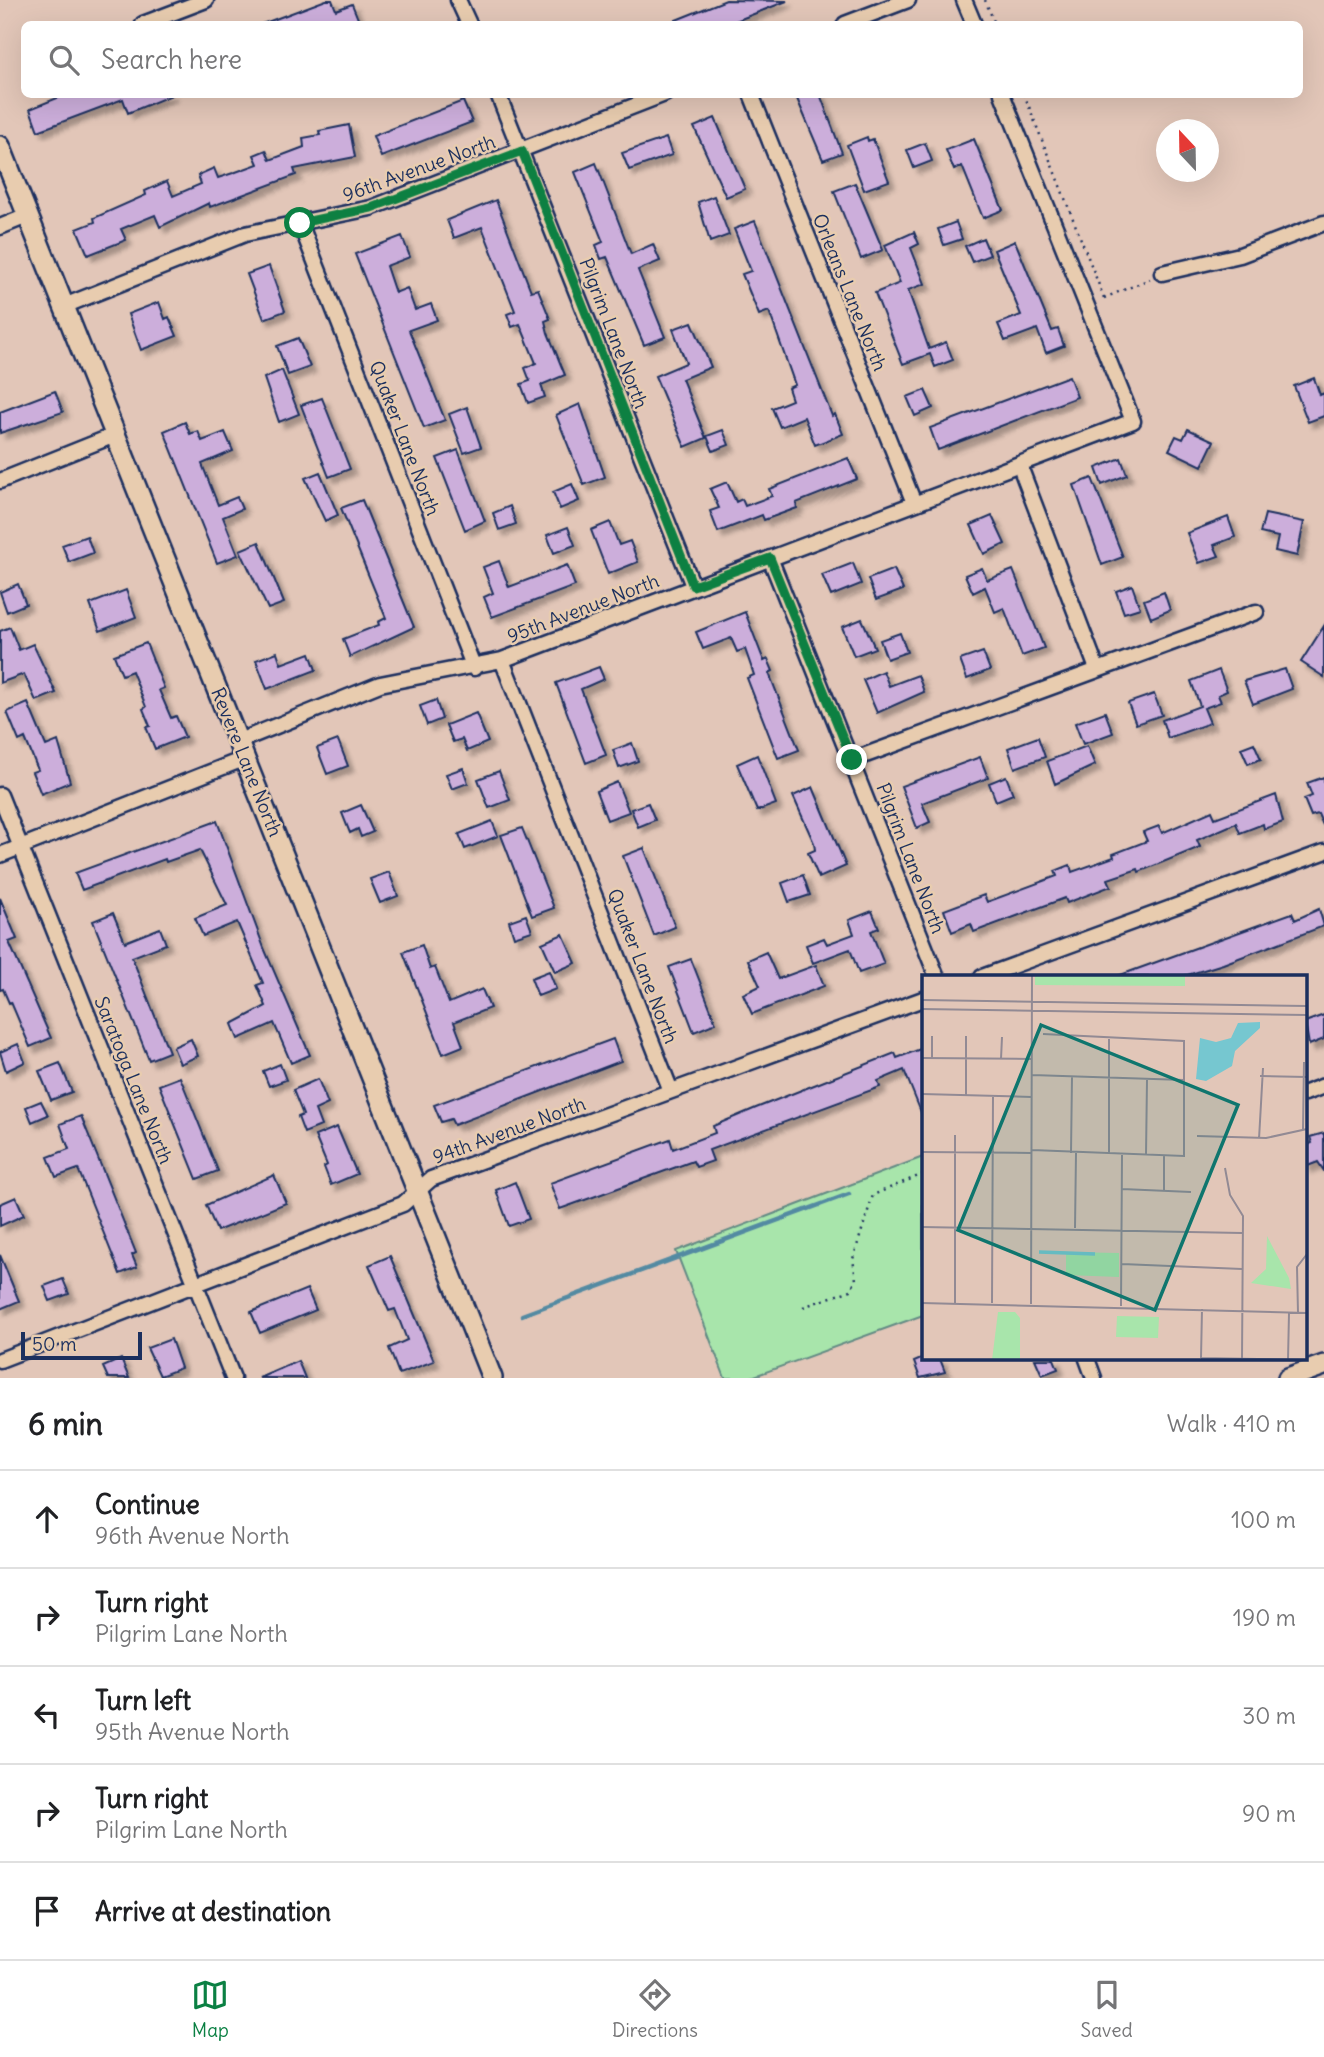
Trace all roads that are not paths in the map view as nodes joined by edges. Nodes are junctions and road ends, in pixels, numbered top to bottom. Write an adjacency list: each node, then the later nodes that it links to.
1 (205, 0): 5 (street)
2 (458, 0): 6 (street)
3 (908, 0): 7 (street)
4 (964, 0): 8 (street)
5 (151, 21)
6 (468, 21)
7 (853, 21)
8 (973, 21)
9 (500, 98): 14 (street, Pilgrim Lane North)
10 (656, 98): 14 (street, 96th Avenue North)
11 (753, 98): 24 (street, Orleans Lane North)
12 (1004, 98): 22 (street, 95th Avenue North)
13 (0, 146): 15 (street, Revere Lane North)
14 (522, 151): 16 (street, 96th Avenue North); 26 (street, Pilgrim Lane North)
15 (27, 216): 18 (street); 20 (street, Revere Lane North)
16 (300, 223): 20 (street, 96th Avenue North); 29 (street, Quaker Lane North)
17 (1324, 223): 19 (street)
18 (0, 227)
19 (1162, 273)
20 (64, 306): 21 (street, Revere Lane North)
21 (115, 435): 23 (street); 31 (street, Revere Lane North)
22 (1019, 464): 24 (street, 95th Avenue North); 30 (street)
23 (0, 481)
24 (914, 503): 25 (street, 95th Avenue North)
25 (770, 558): 26 (street, 95th Avenue North); 32 (street, Pilgrim Lane North)
26 (693, 586): 28 (street, 95th Avenue North)
27 (1256, 612): 30 (street)
28 (502, 660): 29 (street, 95th Avenue North); 41 (street, Quaker Lane North)
29 (474, 667): 31 (street, 95th Avenue North)
30 (1097, 669): 32 (street)
31 (243, 749): 34 (street, 95th Avenue North); 43 (street, Revere Lane North)
32 (852, 760): 37 (street, Pilgrim Lane North)
33 (0, 795): 34 (street, Saratoga Lane North)
34 (21, 847): 36 (street, 95th Avenue North); 44 (street, Saratoga Lane North)
35 (1324, 852): 38 (street)
36 (0, 855)
37 (936, 975)
38 (987, 975)
39 (922, 999): 41 (street, 94th Avenue North)
40 (1324, 1086): 42 (street)
41 (671, 1091): 43 (street, 94th Avenue North)
42 (1306, 1093)
43 (417, 1191): 44 (street, 94th Avenue North); 49 (street, Revere Lane North)
44 (196, 1284): 45 (street, 94th Avenue North); 48 (street, Saratoga Lane North)
45 (0, 1360)
46 (1087, 1360): 50 (street)
47 (1324, 1365): 51 (street)
48 (233, 1378)
49 (492, 1378)
50 (1094, 1378)
51 (1289, 1378)

